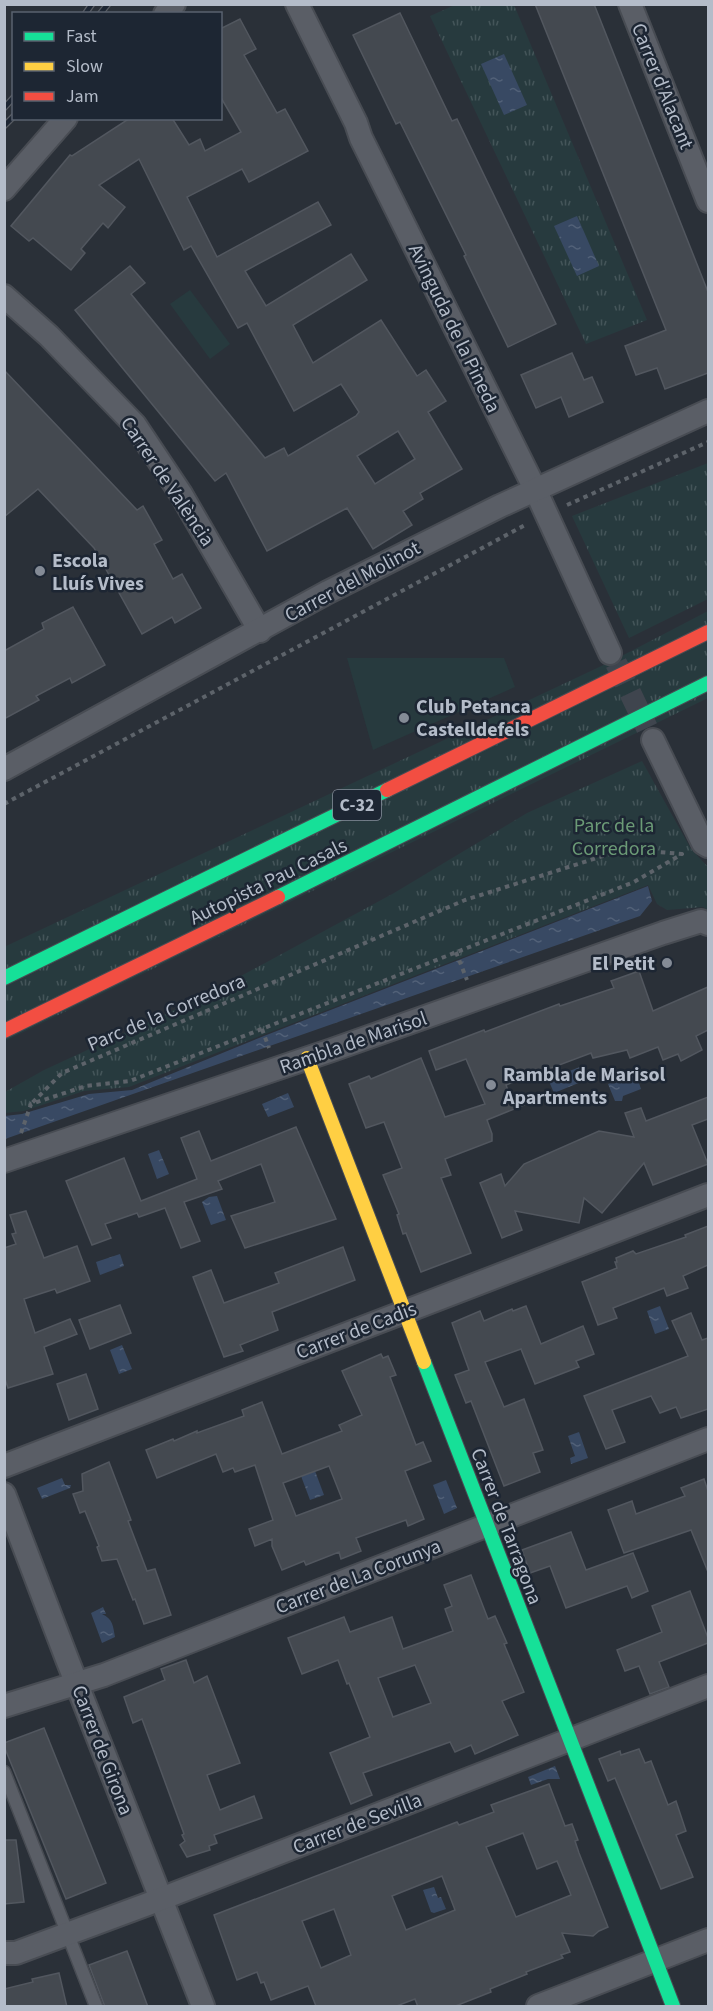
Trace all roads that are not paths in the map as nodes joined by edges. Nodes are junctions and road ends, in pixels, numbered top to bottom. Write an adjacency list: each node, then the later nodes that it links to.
1 (297, 4): 8 (street, Avinguda de la Pineda)
2 (630, 4): 5 (street, Carrer d'Alacant)
3 (64, 120): 4 (street)
4 (4, 189)
5 (708, 201)
6 (4, 296): 9 (street, Carrer de València)
7 (708, 411): 8 (street, Carrer del Molinot)
8 (535, 489): 9 (street, Carrer del Molinot); 11 (street, Avinguda de la Pineda)
9 (260, 631): 14 (street, Carrer del Molinot)
10 (708, 632): 18 (main road, Autopista Pau Casals / C-32)
11 (610, 653)
12 (708, 683): 17 (main road, Autopista Pau Casals / C-32)
13 (653, 740): 15 (street)
14 (4, 769)
15 (708, 846)
16 (705, 922): 21 (street, Rambla de Marisol)
17 (156, 958): 19 (main road, Autopista Pau Casals / C-32); 20 (main road)
18 (4, 978)
19 (4, 1031)
20 (4, 1042)
21 (307, 1059): 22 (street, Rambla de Marisol); 24 (main road, Carrer de Tarragona)
22 (4, 1161)
23 (708, 1195): 24 (street, Carrer de Cadis)
24 (403, 1312): 26 (street, Carrer de Cadis); 28 (main road, Carrer de Tarragona)
25 (708, 1439): 28 (street, Carrer de La Corunya)
26 (4, 1466)
27 (4, 1494): 29 (street, Carrer de Girona)
28 (486, 1525): 29 (street, Carrer de La Corunya); 32 (main road, Carrer de Tarragona)
29 (77, 1684): 31 (street, Carrer de La Corunya); 34 (street, Carrer de Girona)
30 (708, 1686): 32 (street, Carrer de Sevilla)
31 (4, 1706)
32 (570, 1741): 34 (street, Carrer de Sevilla); 38 (main road, Carrer de Tarragona)
33 (4, 1772): 35 (lane)
34 (160, 1899): 35 (street, Carrer de Sevilla); 40 (street, Carrer de Girona)
35 (67, 1934): 37 (street, Carrer de Sevilla); 39 (lane)
36 (708, 1940): 38 (street)
37 (4, 1953)
38 (656, 1960): 41 (street); 42 (main road, Carrer de Tarragona)
39 (96, 2007)
40 (203, 2007)
41 (538, 2007)
42 (673, 2007)

